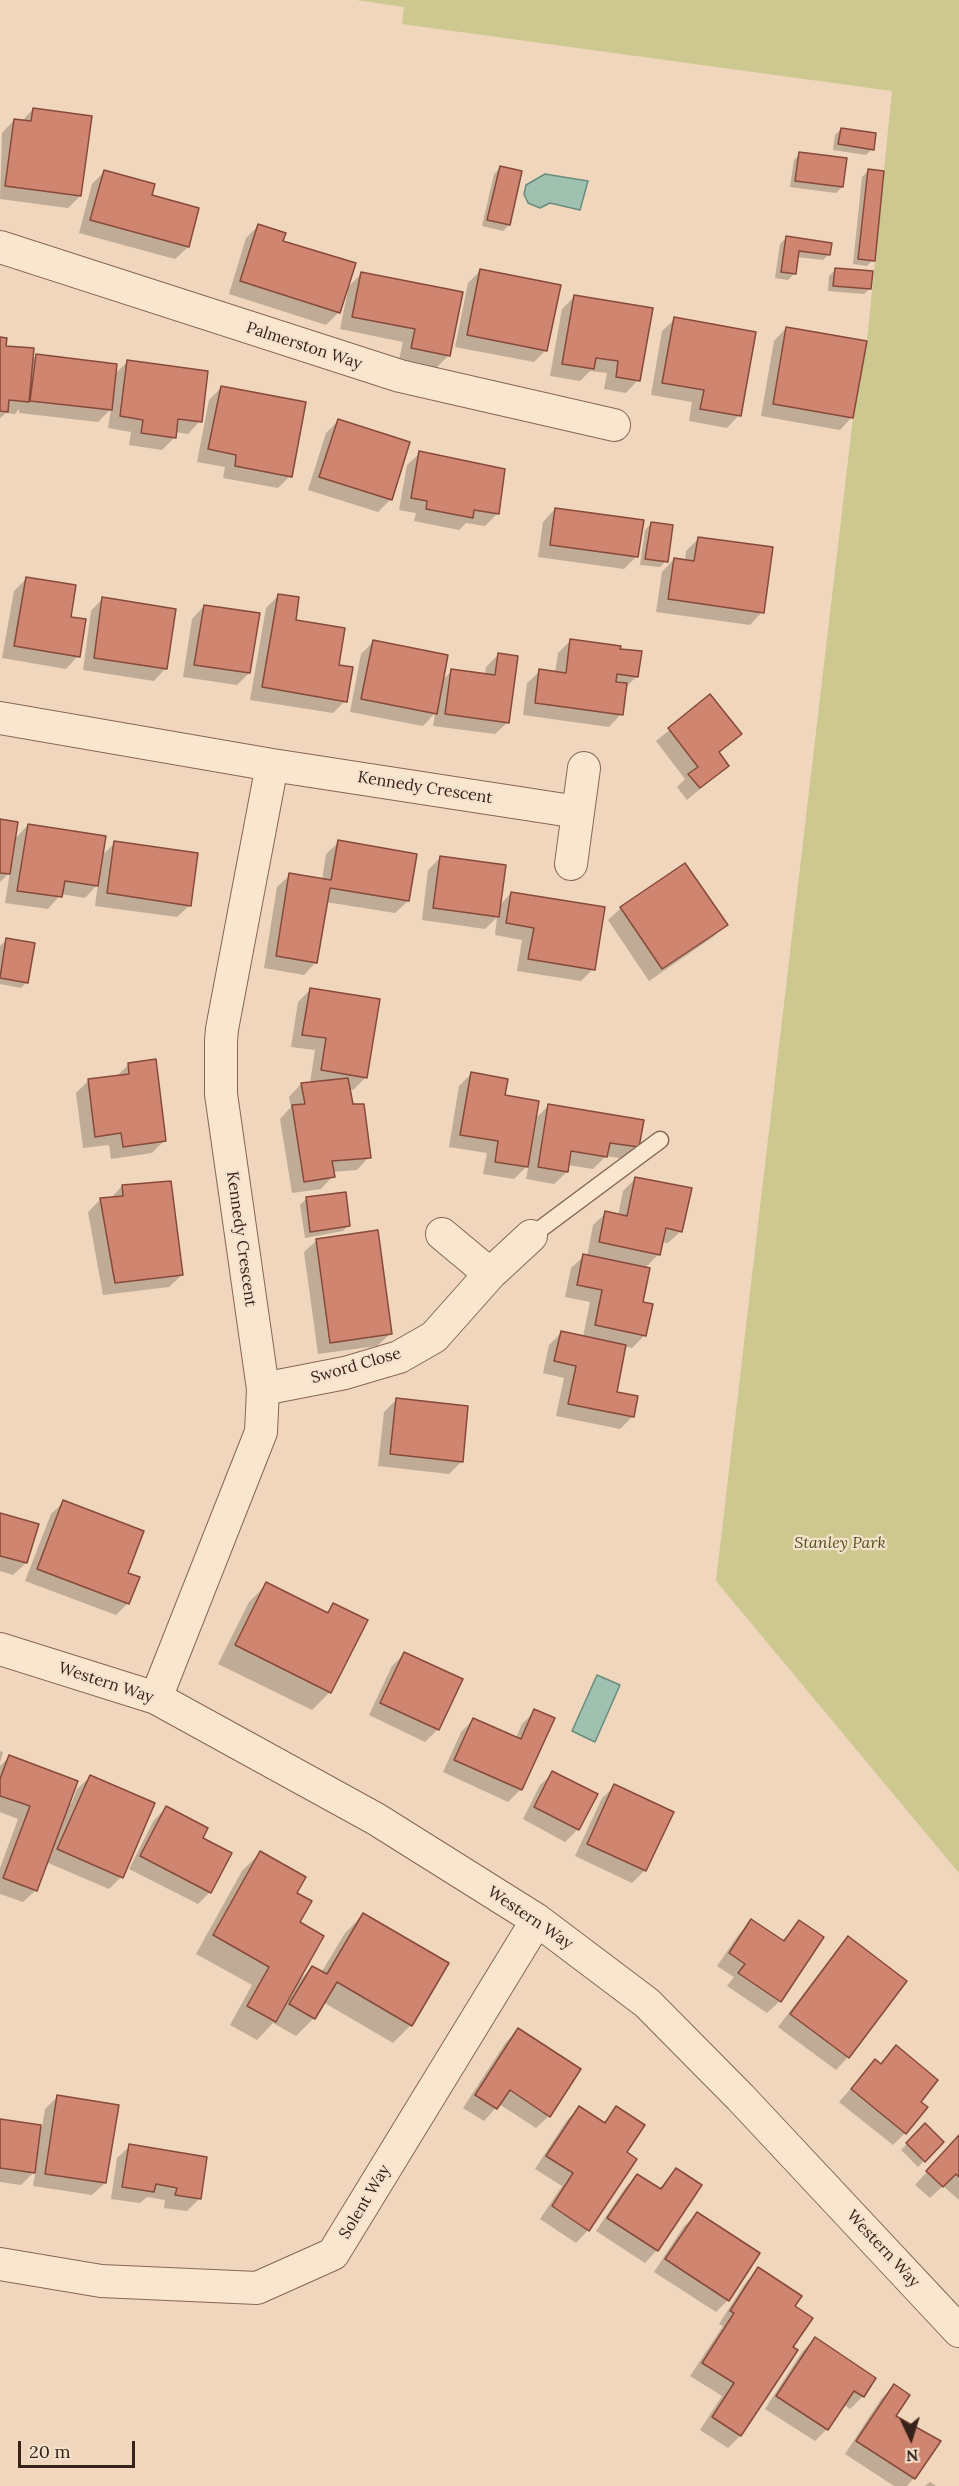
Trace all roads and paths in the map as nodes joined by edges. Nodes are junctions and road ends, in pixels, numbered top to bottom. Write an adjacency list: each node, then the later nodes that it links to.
1 (0, 247): 2 (street, Palmerston Way)
2 (614, 425)
3 (0, 718): 4 (street, Kennedy Crescent)
4 (272, 765): 6 (street, Kennedy Crescent); 12 (street, Kennedy Crescent)
5 (585, 768): 6 (street)
6 (578, 812): 7 (street)
7 (571, 864)
8 (660, 1140): 10 (lane)
9 (442, 1234): 11 (street)
10 (531, 1236): 11 (street, Sword Close)
11 (490, 1274): 12 (street, Sword Close)
12 (263, 1389): 14 (street, Kennedy Crescent)
13 (0, 1649): 14 (street, Western Way)
14 (156, 1698): 15 (street, Western Way)
15 (537, 1920): 16 (street, Solent Way); 17 (street, Western Way)
16 (0, 2264)
17 (959, 2331)

